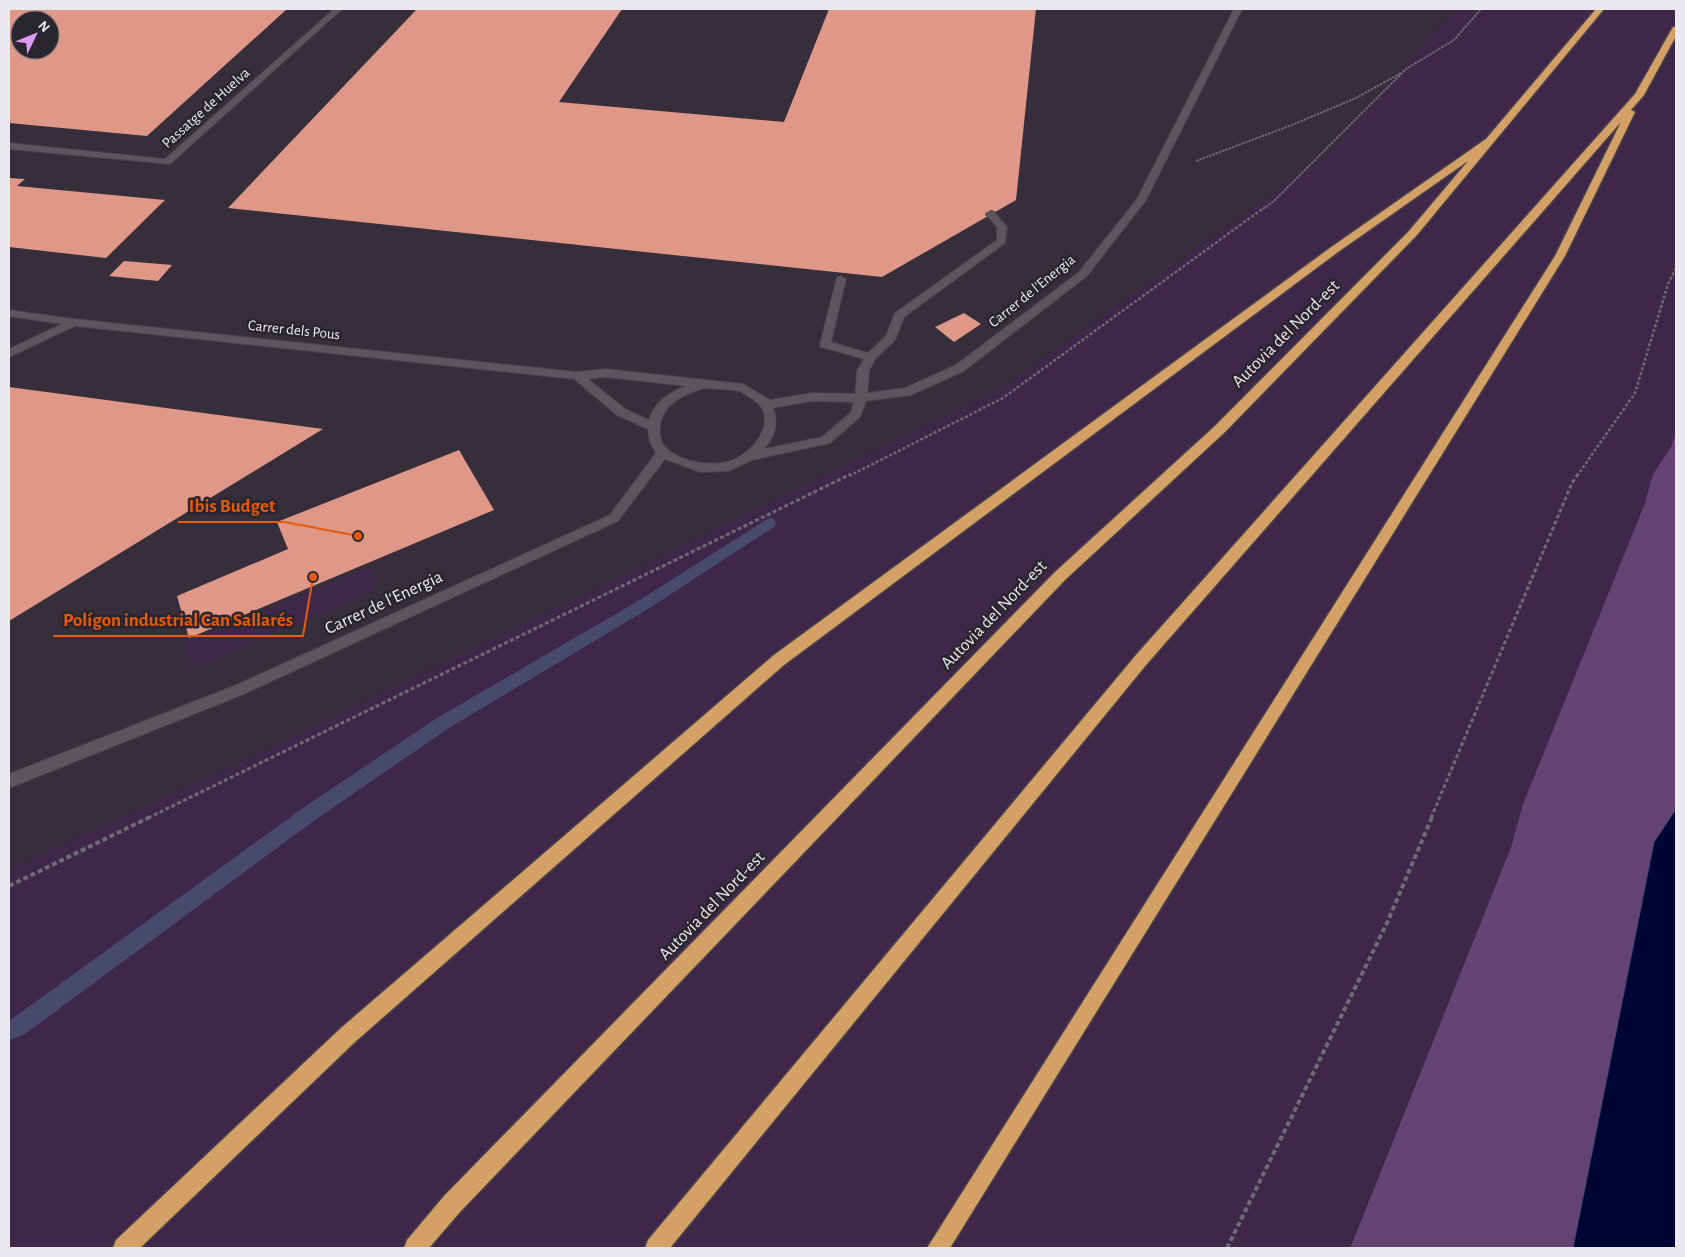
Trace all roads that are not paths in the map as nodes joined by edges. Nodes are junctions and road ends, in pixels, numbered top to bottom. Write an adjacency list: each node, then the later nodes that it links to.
1 (338, 9): 7 (street, Passatge de Huelva)
2 (1238, 9): 16 (street, Carrer de l'Energia)
3 (1600, 9): 6 (highway, Autovia del Nord-est)
4 (1676, 29): 5 (highway)
5 (1639, 95): 24 (highway); 25 (highway)
6 (1490, 141): 22 (highway); 23 (highway, Autovia del Nord-est)
7 (9, 146)
8 (991, 214): 13 (street)
9 (841, 279): 13 (street)
10 (9, 313): 11 (street, Carrer dels Pous)
11 (74, 322): 12 (street); 14 (street, Carrer dels Pous)
12 (9, 353)
13 (870, 356): 16 (street)
14 (577, 376): 15 (street, Carrer dels Pous); 18 (street)
15 (704, 384): 17 (street); 18 (street)
16 (861, 398): 17 (street, Carrer de l'Energia); 20 (street)
17 (768, 405): 20 (street)
18 (652, 426): 19 (street)
19 (663, 453): 20 (street); 21 (street, Carrer de l'Energia)
20 (752, 456)
21 (9, 781)
22 (124, 1248)
23 (414, 1248)
24 (656, 1248)
25 (938, 1248)

